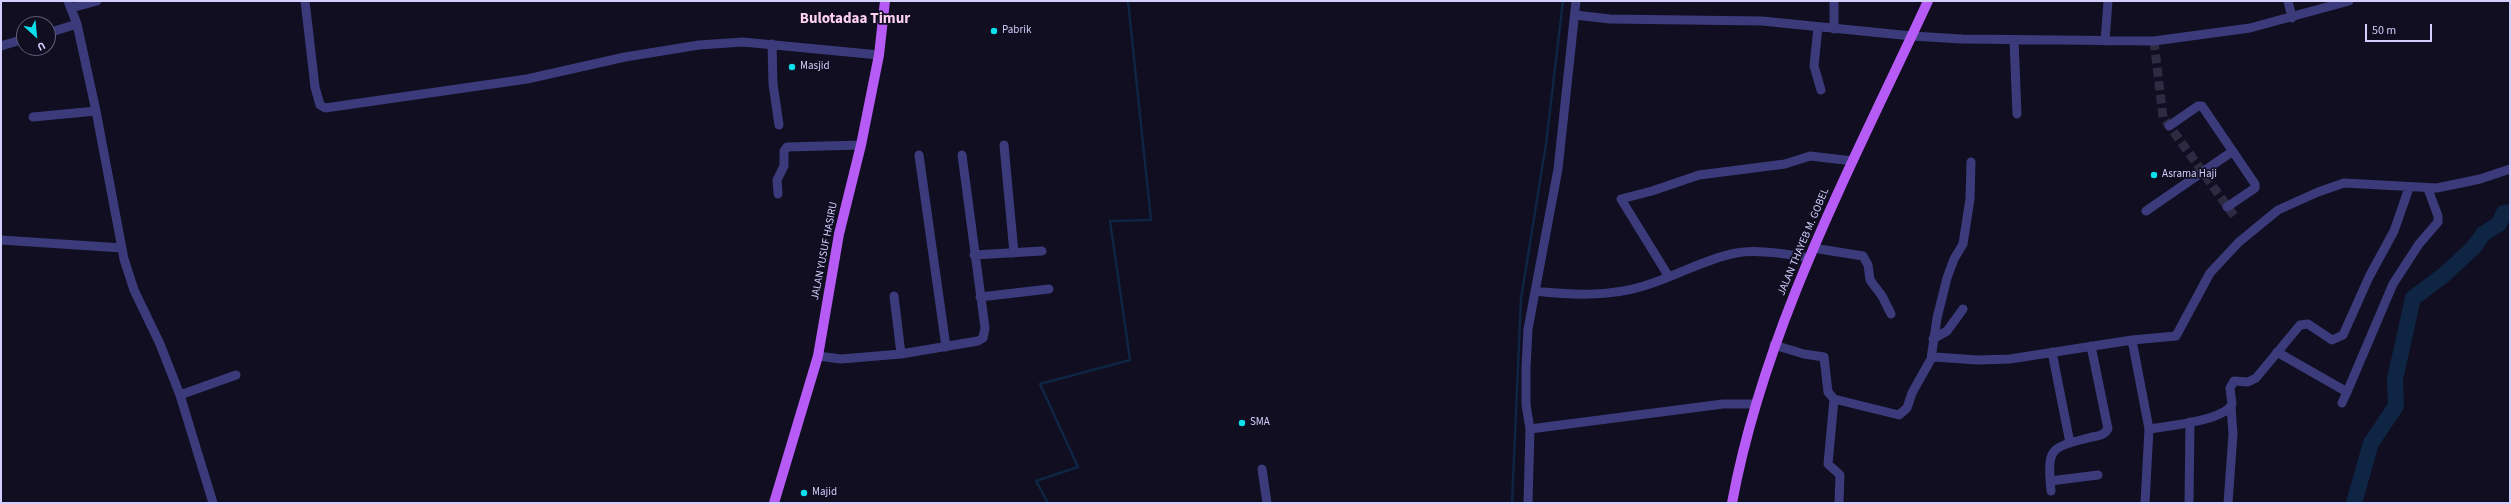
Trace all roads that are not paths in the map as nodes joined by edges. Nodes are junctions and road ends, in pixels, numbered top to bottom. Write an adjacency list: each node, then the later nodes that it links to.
1 (97, 1): 10 (street)
2 (304, 1): 21 (street)
3 (885, 1): 23 (main road, JALAN YUSUF HASIRU)
4 (1576, 1): 11 (street)
5 (1834, 1): 15 (street)
6 (1928, 1): 17 (main road, JALAN THAYEB M. GOBEL)
7 (2108, 1): 20 (street)
8 (2288, 1): 12 (street)
9 (2349, 1): 12 (street)
10 (69, 5): 13 (street)
11 (1575, 15): 14 (street); 52 (street)
12 (2292, 18): 20 (street)
13 (77, 24): 16 (street); 25 (street)
14 (1818, 27): 15 (street); 24 (street)
15 (1834, 29): 17 (street)
16 (56, 30)
17 (1912, 36): 18 (street); 35 (main road, JALAN THAYEB M. GOBEL)
18 (2014, 40): 20 (street); 26 (street)
19 (16, 41): 22 (street)
20 (2105, 41)
21 (772, 44): 23 (street); 28 (street)
22 (1, 46)
23 (879, 55): 30 (main road, JALAN YUSUF HASIRU)
24 (1821, 90)
25 (96, 111): 27 (street); 44 (street)
26 (2017, 114)
27 (33, 117)
28 (779, 125)
29 (2169, 126): 32 (street)
30 (861, 145): 40 (street); 65 (main road, JALAN YUSUF HASIRU)
31 (1004, 145): 47 (street)
32 (2233, 151): 41 (street); 42 (street)
33 (919, 155): 61 (street)
34 (962, 156): 48 (street)
35 (1853, 161): 45 (main road, JALAN THAYEB M. GOBEL); 50 (street)
36 (1971, 162): 57 (street)
37 (2510, 169): 39 (street)
38 (2409, 188): 39 (street); 58 (street); 63 (street)
39 (2428, 189): 68 (street)
40 (778, 194)
41 (2227, 207)
42 (2146, 211)
43 (1, 240): 44 (street)
44 (122, 248): 69 (street)
45 (1813, 248): 49 (main road, JALAN THAYEB M. GOBEL); 56 (street)
46 (1042, 251): 47 (street)
47 (1014, 253): 48 (street)
48 (974, 255): 54 (street)
49 (1809, 258): 50 (street); 59 (main road, JALAN THAYEB M. GOBEL)
50 (1669, 277): 52 (street)
51 (1049, 290): 54 (street)
52 (1535, 290): 75 (street)
53 (894, 296): 64 (street)
54 (980, 297): 61 (street)
55 (1963, 309): 57 (street)
56 (1891, 314)
57 (1933, 339): 66 (street)
58 (2132, 340): 60 (street); 76 (street)
59 (1774, 345): 70 (street); 72 (main road, JALAN THAYEB M. GOBEL)
60 (2091, 346): 62 (street); 77 (street)
61 (946, 347): 64 (street)
62 (2052, 352): 66 (street); 77 (street)
63 (2277, 352): 68 (street); 73 (street)
64 (901, 354): 65 (street)
65 (818, 356): 83 (main road, JALAN YUSUF HASIRU)
66 (1931, 359): 70 (street)
67 (236, 375): 69 (street)
68 (2347, 392): 71 (street)
69 (180, 395): 82 (street)
70 (1834, 399): 87 (street)
71 (2342, 403)
72 (1756, 404): 75 (street); 86 (main road, JALAN THAYEB M. GOBEL)
73 (2231, 407): 74 (street); 90 (street)
74 (2190, 422): 76 (street); 89 (street)
75 (1530, 429): 85 (street)
76 (2149, 429): 88 (street)
77 (2070, 443): 80 (street)
78 (1262, 469): 84 (street)
79 (2098, 475): 80 (street)
80 (2050, 481): 81 (street)
81 (2051, 491)
82 (214, 503)
83 (774, 503)
84 (1267, 503)
85 (1528, 503)
86 (1732, 503)
87 (1839, 503)
88 (2145, 503)
89 (2189, 503)
90 (2228, 503)

